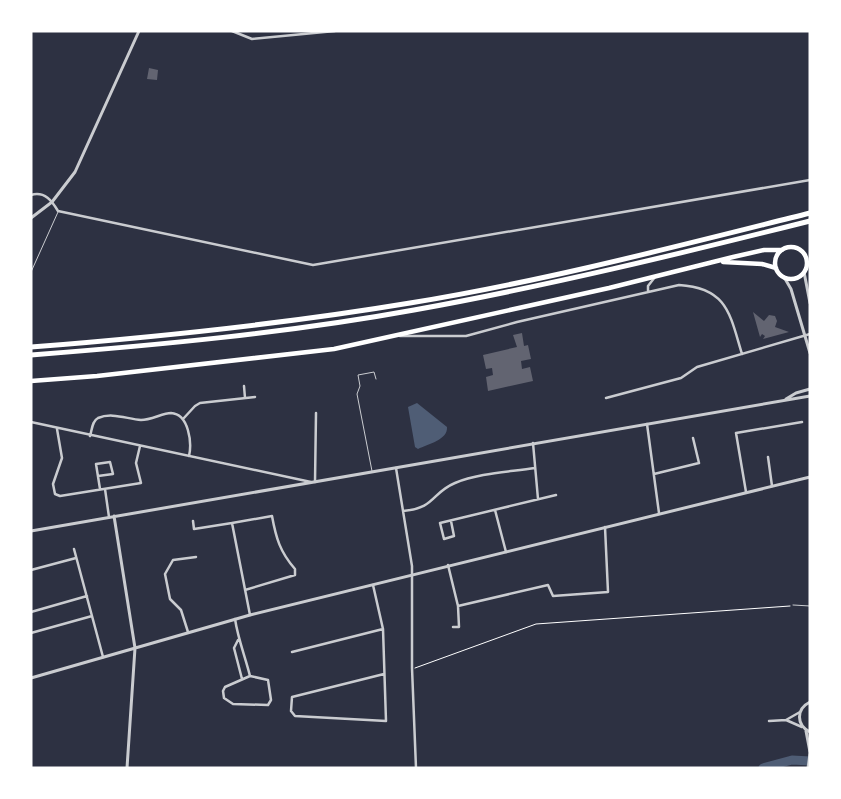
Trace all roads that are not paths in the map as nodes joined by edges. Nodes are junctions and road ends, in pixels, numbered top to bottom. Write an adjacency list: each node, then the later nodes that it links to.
1 (139, 31): 6 (street)
2 (232, 31): 3 (street)
3 (335, 31)
4 (810, 180): 7 (street)
5 (31, 195): 6 (street)
6 (52, 202): 7 (street); 9 (street)
7 (58, 211): 17 (lane)
8 (810, 213): 26 (highway)
9 (31, 218)
10 (810, 221): 29 (highway)
11 (810, 249): 13 (main road)
12 (782, 250): 13 (main road); 14 (main road); 16 (main road)
13 (801, 251): 15 (main road)
14 (717, 262): 16 (main road); 19 (main road)
15 (808, 262): 18 (main road)
16 (776, 268): 20 (main road)
17 (31, 272)
18 (804, 272): 20 (main road); 22 (street)
19 (655, 277): 21 (street); 24 (main road)
20 (784, 277): 25 (street)
21 (648, 292): 24 (street); 28 (street)
22 (810, 303)
23 (810, 334): 25 (street)
24 (396, 336): 31 (main road)
25 (805, 336): 27 (street); 28 (street)
26 (31, 347)
27 (810, 353)
28 (742, 354): 37 (street)
29 (31, 355)
30 (376, 380): 53 (lane)
31 (31, 381)
32 (244, 386): 36 (street)
33 (810, 389): 38 (street)
34 (255, 396): 36 (street)
35 (810, 396): 38 (street)
36 (245, 398): 40 (street)
37 (606, 398)
38 (784, 400): 43 (street)
39 (316, 413): 57 (street)
40 (183, 419): 45 (street); 49 (street)
41 (31, 422): 44 (street)
42 (802, 422): 61 (street)
43 (647, 424): 47 (street); 54 (street)
44 (57, 429): 45 (street); 60 (street)
45 (90, 436): 48 (street)
46 (693, 438): 54 (street)
47 (533, 443): 51 (street); 52 (street)
48 (140, 446): 49 (street); 59 (street)
49 (189, 456): 57 (street)
50 (768, 457): 58 (street)
51 (395, 467): 53 (street); 65 (street)
52 (535, 468): 63 (street); 65 (street)
53 (373, 472): 57 (street)
54 (654, 474): 66 (street)
55 (98, 476): 55 (street); 60 (street)
56 (808, 477): 58 (street)
57 (314, 482): 67 (street)
58 (772, 486): 61 (street)
59 (105, 489): 60 (street); 68 (street)
60 (100, 490)
61 (746, 492): 66 (street)
62 (556, 495): 63 (street)
63 (538, 499): 64 (street)
64 (496, 510): 70 (street); 75 (street)
65 (403, 511): 80 (street)
66 (659, 513): 72 (street)
67 (114, 516): 68 (street); 96 (street)
68 (109, 517): 73 (street)
69 (193, 521): 71 (street)
70 (451, 521): 70 (street)
71 (232, 523): 82 (street); 82 (street)
72 (605, 527): 75 (street); 85 (street)
73 (31, 531)
74 (74, 549): 77 (street)
75 (506, 552): 78 (street)
76 (196, 557): 93 (street)
77 (76, 558): 79 (street); 83 (street)
78 (448, 565): 80 (street); 85 (street)
79 (31, 570)
80 (412, 575): 81 (street); 112 (street)
81 (373, 585): 88 (street); 92 (street)
82 (245, 590): 88 (street)
83 (86, 596): 87 (street); 89 (street)
84 (793, 605): 86 (lane)
85 (458, 606): 91 (street)
86 (810, 606)
87 (31, 612)
88 (250, 615): 90 (street)
89 (92, 616): 94 (street); 98 (street)
90 (235, 619): 93 (street); 95 (street)
91 (453, 627)
92 (383, 629): 97 (street); 99 (street)
93 (188, 632): 96 (street)
94 (31, 634)
95 (238, 640): 100 (street); 102 (street)
96 (135, 648): 98 (street); 111 (street)
97 (292, 652)
98 (103, 657): 101 (street)
99 (384, 674): 99 (street)
100 (250, 676): 102 (street); 102 (street)
101 (31, 678)
102 (242, 678)
103 (809, 701): 104 (street)
104 (800, 712): 106 (street); 107 (street)
105 (769, 720): 106 (street)
106 (786, 720): 107 (street)
107 (802, 727): 108 (street)
108 (808, 732): 109 (street)
109 (810, 754): 110 (street)
110 (808, 766)
111 (128, 768)
112 (416, 768)

